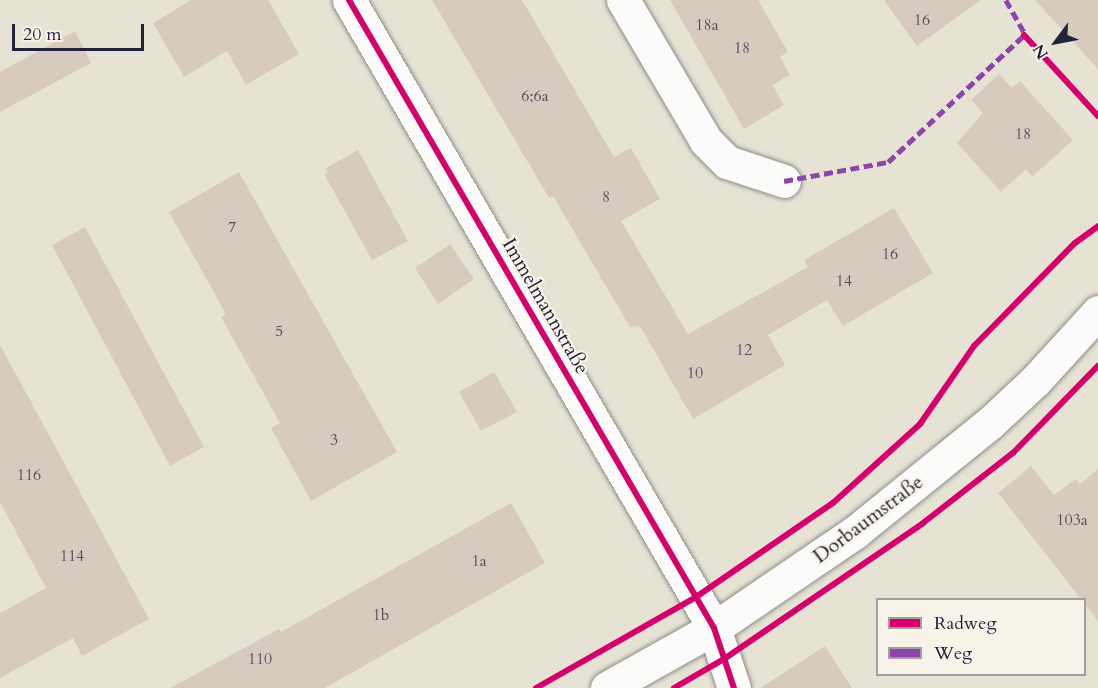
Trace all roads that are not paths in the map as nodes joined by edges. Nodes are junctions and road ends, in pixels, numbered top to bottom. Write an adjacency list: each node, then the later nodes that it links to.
1 (349, 0): 5 (street, Immelmannstraße)
2 (623, 0): 3 (street)
3 (784, 181)
4 (1098, 312): 5 (street, Dorbaumstraße)
5 (714, 628): 6 (street, Dorbaumstraße); 7 (street, Immelmannstraße)
6 (607, 688)
7 (734, 688)

